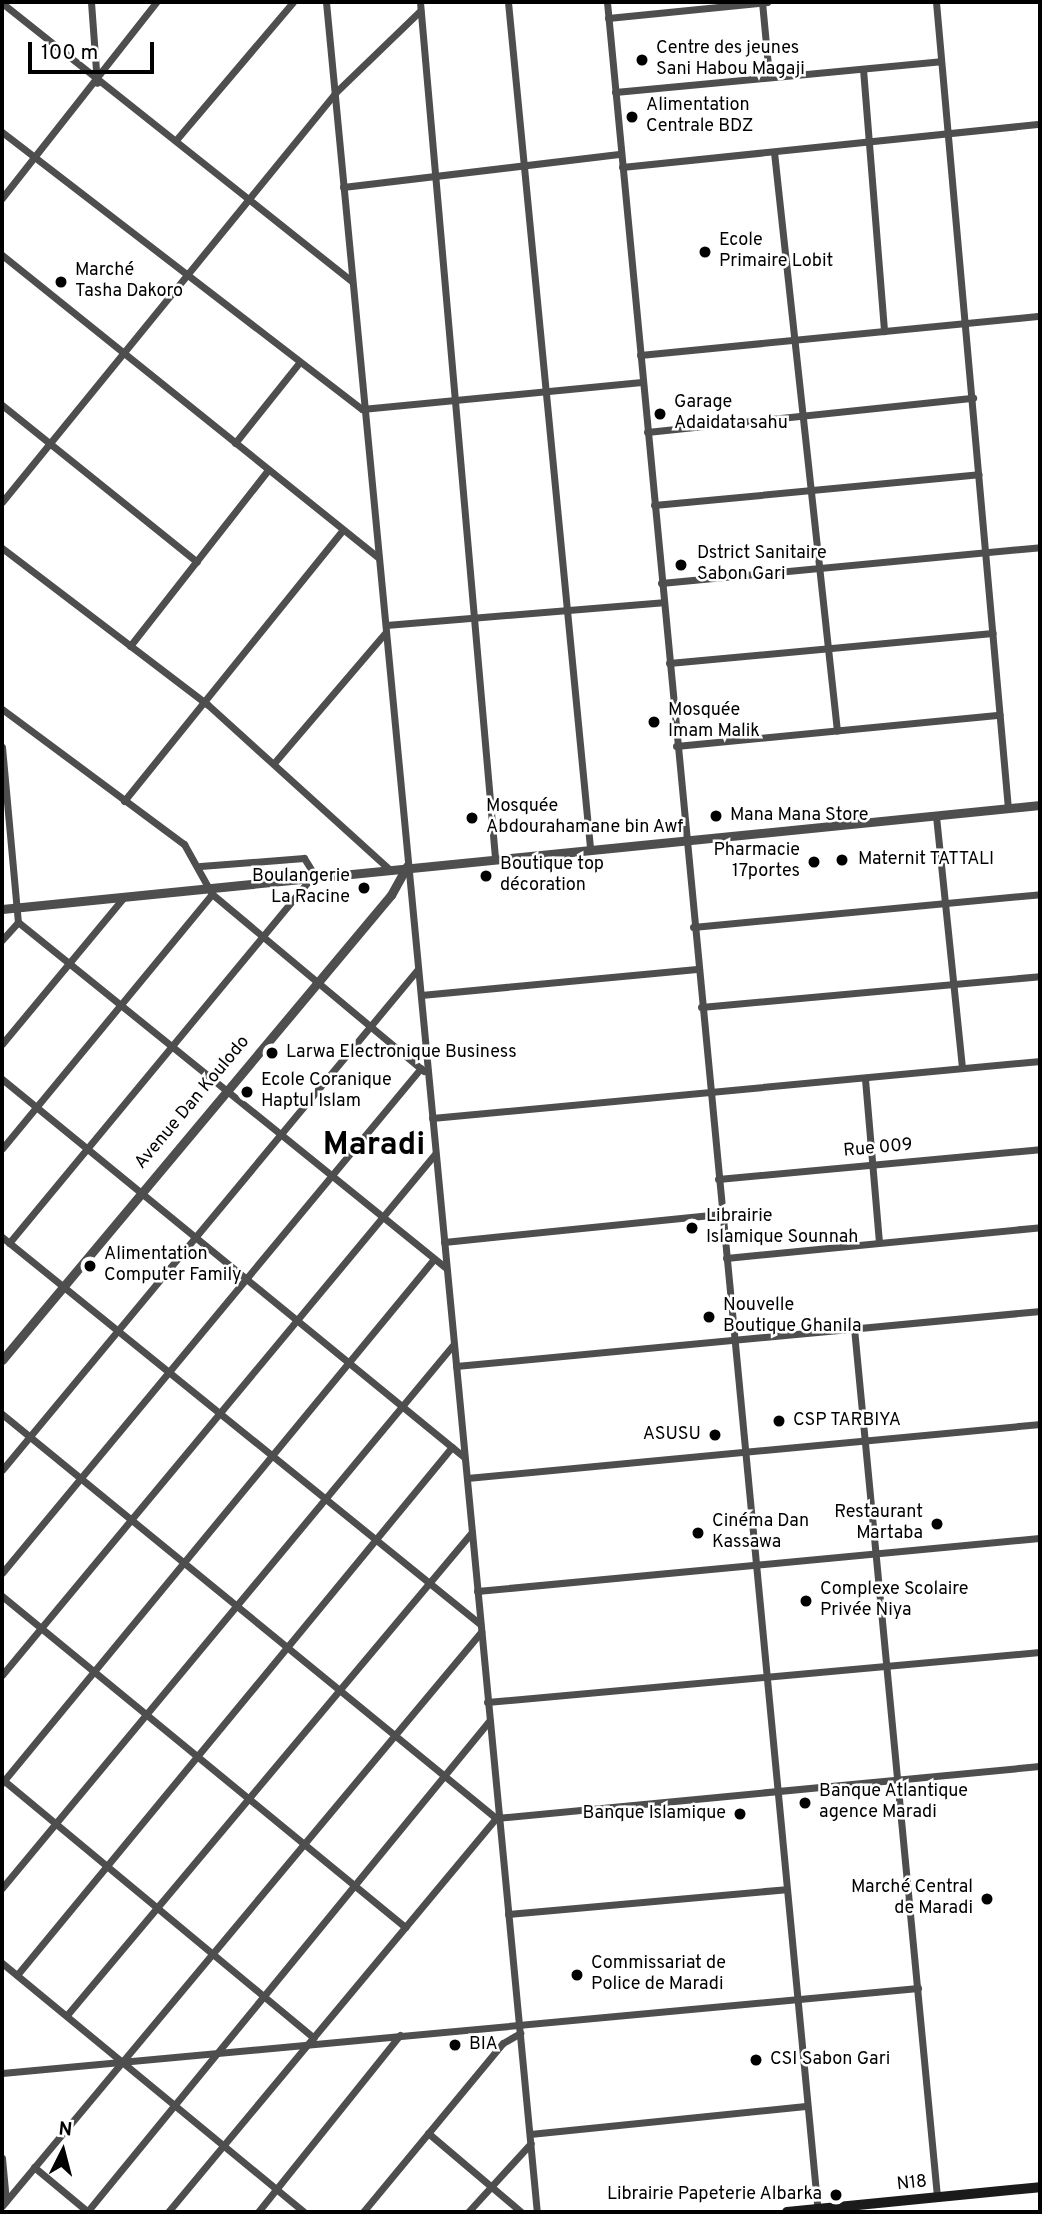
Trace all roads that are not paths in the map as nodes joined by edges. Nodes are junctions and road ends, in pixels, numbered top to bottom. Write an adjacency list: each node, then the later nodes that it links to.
1 (90, 2): 16 (street)
2 (156, 2): 16 (street)
3 (293, 2): 22 (street)
4 (326, 2): 17 (street)
5 (420, 2): 11 (street)
6 (508, 2): 27 (street)
7 (607, 2): 12 (street)
8 (764, 2): 12 (street); 15 (street)
9 (936, 2): 13 (street)
10 (2, 3): 16 (street)
11 (420, 11): 17 (street); 29 (street)
12 (608, 18): 18 (street)
13 (941, 61): 14 (street); 21 (street)
14 (863, 69): 15 (street); 23 (street)
15 (769, 76): 18 (street)
16 (97, 83): 22 (street); 26 (street)
17 (336, 92): 30 (street); 31 (street)
18 (615, 92): 25 (street)
19 (1040, 124): 21 (street)
20 (2, 132): 26 (street)
21 (946, 134): 23 (street); 37 (street)
22 (176, 141): 31 (street)
23 (869, 141): 24 (street); 38 (street)
24 (774, 152): 28 (street); 39 (street)
25 (621, 154): 27 (street); 28 (street)
26 (34, 158): 32 (street); 34 (street)
27 (525, 167): 29 (street); 44 (street)
28 (622, 167): 41 (street)
29 (433, 177): 30 (street); 45 (street)
30 (343, 187): 35 (street)
31 (247, 197): 34 (street); 35 (street)
32 (2, 198)
33 (2, 255): 40 (street)
34 (182, 274): 40 (street); 42 (street)
35 (352, 281): 48 (street)
36 (1040, 316): 37 (street)
37 (965, 323): 38 (street); 46 (street)
38 (884, 331): 39 (street)
39 (794, 340): 41 (street); 49 (street)
40 (121, 351): 51 (street); 52 (street)
41 (640, 355): 43 (street)
42 (298, 363): 48 (street); 52 (street)
43 (642, 382): 44 (street); 50 (street)
44 (546, 392): 45 (street); 67 (street)
45 (456, 398): 48 (street); 68 (street)
46 (973, 398): 49 (street); 54 (street)
47 (2, 405): 51 (street)
48 (362, 409): 62 (street)
49 (803, 414): 50 (street); 55 (street)
50 (647, 432): 57 (street)
51 (48, 442): 56 (street); 63 (street)
52 (236, 443): 53 (street)
53 (268, 470): 58 (street); 63 (street)
54 (979, 474): 55 (street); 61 (street)
55 (811, 490): 57 (street); 64 (street)
56 (2, 502)
57 (654, 505): 65 (street)
58 (342, 531): 62 (street); 74 (street)
59 (1040, 547): 61 (street)
60 (2, 548): 71 (street)
61 (986, 552): 64 (street); 70 (street)
62 (378, 556): 69 (street)
63 (197, 562): 71 (street)
64 (819, 570): 65 (street); 72 (street)
65 (661, 583): 66 (street)
66 (663, 602): 67 (street); 73 (street)
67 (566, 610): 68 (street); 86 (street)
68 (478, 616): 69 (street); 87 (street)
69 (386, 629): 80 (street); 88 (street)
70 (993, 633): 72 (street); 76 (street)
71 (130, 646): 74 (street)
72 (825, 649): 73 (street); 77 (street)
73 (669, 663): 78 (street)
74 (207, 704): 80 (street); 81 (street)
75 (2, 709): 81 (street)
76 (1000, 715): 77 (street); 83 (street)
77 (837, 731): 78 (street)
78 (676, 746): 85 (street)
79 (2, 747): 96 (street)
80 (274, 763): 90 (street)
81 (124, 801): 89 (street)
82 (1040, 805): 83 (street)
83 (1008, 808): 84 (street)
84 (936, 816): 85 (street); 95 (street)
85 (685, 839): 86 (street); 99 (street)
86 (590, 848): 87 (street)
87 (495, 858): 88 (street)
88 (409, 865): 90 (street); 103 (street); 106 (street, Avenue Dan Koulodo)
89 (200, 866): 91 (street); 92 (street)
90 (388, 868): 91 (street)
91 (314, 874): 92 (street); 100 (street)
92 (210, 890): 94 (street); 100 (street); 109 (street)
93 (1040, 894): 95 (street)
94 (123, 898): 96 (street); 102 (street)
95 (946, 902): 99 (street); 107 (street)
96 (15, 908): 97 (street); 98 (street)
97 (2, 909)
98 (18, 922): 101 (street); 102 (street)
99 (693, 927): 104 (street)
100 (264, 939): 106 (street); 113 (street)
101 (2, 940)
102 (68, 964): 109 (street); 112 (street)
103 (418, 968): 108 (street); 111 (street)
104 (697, 969): 108 (street); 110 (street)
105 (1040, 976): 107 (street)
106 (315, 982): 111 (street); 119 (street, Avenue Dan Koulodo)
107 (955, 984): 110 (street); 115 (street)
108 (421, 995): 116 (street)
109 (119, 1006): 113 (street); 121 (street)
110 (701, 1007): 120 (street)
111 (369, 1028): 116 (street); 123 (street)
112 (2, 1044)
113 (169, 1048): 119 (street); 124 (street)
114 (1040, 1061): 115 (street)
115 (962, 1068): 118 (street)
116 (424, 1071): 122 (street); 129 (street)
117 (2, 1079): 121 (street)
118 (865, 1079): 120 (street); 128 (street)
119 (223, 1092): 123 (street); 131 (street, Avenue Dan Koulodo)
120 (709, 1093): 122 (street); 130 (street)
121 (36, 1107): 124 (street); 125 (street)
122 (432, 1118): 127 (street)
123 (277, 1136): 129 (street); 135 (street)
124 (87, 1147): 131 (street); 139 (street)
125 (2, 1149)
126 (1040, 1149): 128 (street, Rue 009)
127 (435, 1154): 133 (street); 137 (street)
128 (871, 1165): 130 (street, Rue 009); 138 (street)
129 (331, 1176): 133 (street); 143 (street)
130 (718, 1179): 132 (street)
131 (140, 1190): 135 (street); 144 (street, Avenue Dan Koulodo)
132 (721, 1214): 137 (street); 140 (street)
133 (384, 1217): 141 (street); 146 (street)
134 (1040, 1227): 138 (street)
135 (194, 1235): 143 (street); 148 (street)
136 (2, 1237): 139 (street)
137 (444, 1242): 142 (street)
138 (879, 1242): 140 (street)
139 (9, 1243): 144 (street)
140 (726, 1258): 149 (street)
141 (434, 1259): 142 (street); 152 (street)
142 (446, 1268): 150 (street)
143 (247, 1277): 146 (street); 154 (street)
144 (62, 1286): 148 (street); 151 (street, Avenue Dan Koulodo)
145 (1040, 1311): 147 (street)
146 (299, 1319): 152 (street); 156 (street)
147 (854, 1328): 149 (street); 160 (street)
148 (116, 1331): 154 (street); 159 (street)
149 (732, 1339): 153 (street); 162 (street)
150 (453, 1345): 153 (street); 155 (street)
151 (2, 1360)
152 (351, 1361): 155 (street); 163 (street)
153 (456, 1366): 164 (street)
154 (168, 1372): 156 (street); 167 (street)
155 (403, 1405): 161 (street); 168 (street)
156 (220, 1413): 163 (street); 169 (street)
157 (2, 1414): 159 (street)
158 (1040, 1424): 160 (street)
159 (30, 1437): 165 (street); 167 (street)
160 (866, 1440): 162 (street); 173 (street)
161 (452, 1447): 164 (street); 172 (street)
162 (744, 1450): 166 (street); 174 (street)
163 (272, 1456): 168 (street); 175 (street)
164 (464, 1457): 166 (street)
165 (2, 1470)
166 (467, 1478): 170 (street)
167 (80, 1479): 169 (street); 176 (street)
168 (324, 1500): 172 (street); 180 (street)
169 (131, 1522): 175 (street); 181 (street)
170 (472, 1532): 177 (street); 178 (street)
171 (1040, 1538): 173 (street)
172 (376, 1541): 177 (street); 183 (street)
173 (877, 1553): 174 (street); 185 (street)
174 (755, 1565): 178 (street); 188 (street)
175 (184, 1566): 180 (street); 186 (street)
176 (2, 1573)
177 (427, 1582): 182 (street); 189 (street)
178 (477, 1591): 182 (street)
179 (2, 1596): 181 (street)
180 (234, 1608): 183 (street); 191 (street)
181 (40, 1627): 186 (street); 187 (street)
182 (480, 1628): 190 (street); 193 (street)
183 (285, 1650): 189 (street); 194 (street)
184 (1040, 1652): 185 (street)
185 (887, 1666): 188 (street); 197 (street)
186 (94, 1672): 191 (street); 198 (street)
187 (2, 1675)
188 (765, 1676): 190 (street); 199 (street)
189 (336, 1690): 193 (street); 200 (street)
190 (487, 1702): 192 (street)
191 (146, 1713): 194 (street); 202 (street)
192 (489, 1721): 196 (street); 201 (street)
193 (389, 1735): 196 (street); 203 (street)
194 (198, 1757): 200 (street); 204 (street)
195 (1040, 1766): 197 (street)
196 (442, 1779): 201 (street); 206 (street)
197 (897, 1779): 199 (street); 214 (street)
198 (3, 1781): 202 (street)
199 (776, 1790): 201 (street); 207 (street)
200 (248, 1798): 203 (street); 208 (street)
201 (498, 1817): 209 (street); 210 (street)
202 (56, 1826): 204 (street); 205 (street)
203 (302, 1845): 206 (street); 211 (street)
204 (106, 1868): 208 (street); 213 (street)
205 (2, 1888)
206 (354, 1888): 210 (street); 215 (street)
207 (786, 1889): 209 (street); 216 (street)
208 (157, 1908): 211 (street); 217 (street)
209 (508, 1914): 218 (street)
210 (405, 1927): 221 (street)
211 (211, 1953): 215 (street); 223 (street)
212 (2, 1963): 213 (street)
213 (16, 1975): 217 (street)
214 (918, 1988): 216 (street); 235 (street)
215 (263, 1997): 221 (street); 222 (street)
216 (797, 1997): 218 (street); 226 (street)
217 (67, 2015): 223 (street)
218 (519, 2023): 219 (street); 220 (street)
219 (520, 2033): 227 (street); 228 (street)
220 (400, 2035): 221 (street); 234 (street)
221 (311, 2041): 222 (street); 229 (street)
222 (217, 2051): 223 (street); 225 (street)
223 (122, 2060): 224 (street); 225 (street); 231 (street)
224 (2, 2073)
225 (174, 2106): 229 (street); 238 (street)
226 (806, 2106): 228 (street); 237 (street)
227 (428, 2133): 232 (street); 242 (street)
228 (531, 2139): 232 (street); 245 (street)
229 (224, 2147): 234 (street); 239 (street)
230 (2, 2158): 236 (street)
231 (34, 2166): 236 (street); 238 (street)
232 (489, 2186): 243 (street); 244 (street)
233 (1040, 2187): 235 (main road, N18)
234 (277, 2189): 240 (street); 241 (street)
235 (937, 2197): 237 (main road, N18)
236 (4, 2204)
237 (818, 2210): 246 (main road, N18)
238 (87, 2212)
239 (168, 2212)
240 (258, 2212)
241 (304, 2212)
242 (363, 2212)
243 (468, 2212)
244 (521, 2212)
245 (537, 2212)
246 (787, 2212)

